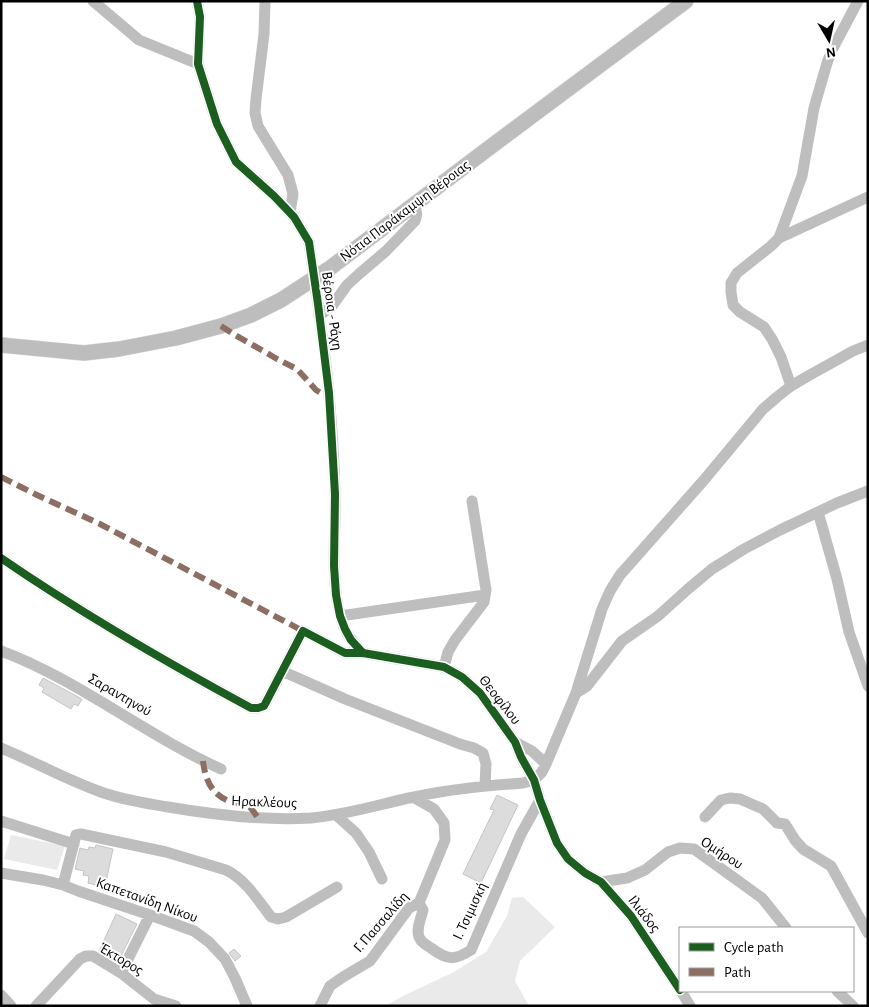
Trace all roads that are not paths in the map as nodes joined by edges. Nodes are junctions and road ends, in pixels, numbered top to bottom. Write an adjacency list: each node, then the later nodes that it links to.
1 (93, 1): 6 (street)
2 (197, 1): 6 (street, Βέροια - Ράχη)
3 (265, 1): 9 (street)
4 (686, 1): 8 (main road, Νότια Παράκαμψη Βέροιας)
5 (858, 1): 10 (street)
6 (198, 64): 9 (street, Βέροια - Ράχη)
7 (868, 197): 10 (street)
8 (412, 206): 11 (street); 12 (main road, Νότια Παράκαμψη Βέροιας)
9 (290, 212): 11 (street, Βέροια - Ράχη, bridge)
10 (779, 238): 14 (street)
11 (319, 310): 20 (street, Βέροια - Ράχη)
12 (1, 345)
13 (868, 345): 14 (street)
14 (791, 386): 26 (street)
15 (868, 491): 17 (street)
16 (472, 501): 19 (street)
17 (818, 512): 25 (street); 26 (street)
18 (1, 558): 24 (street)
19 (485, 595): 20 (street); 23 (street)
20 (340, 616): 22 (street, Βέροια - Ράχη)
21 (1, 650): 30 (street, Σαραντηνού)
22 (363, 653): 23 (street, Θεοφίλου); 24 (street, Θεοφίλου)
23 (444, 667): 27 (street, Θεοφίλου)
24 (282, 671): 32 (street)
25 (868, 686)
26 (576, 693): 29 (street)
27 (515, 742): 29 (street, Θεοφίλου); 31 (street, Θεοφίλου)
28 (1, 748): 35 (street, Ηρακλέους)
29 (546, 764): 31 (street)
30 (222, 769)
31 (534, 780): 32 (street, Ηρακλέους); 34 (street, Θεοφίλου)
32 (485, 786): 33 (street, Ηρακλέους)
33 (413, 797): 35 (street, Ηρακλέους); 44 (street, Γ. Πασσαλίδη)
34 (540, 800): 41 (street, Ιλιάδος); 44 (street, Ι. Τσιμισκή)
35 (336, 815): 40 (street)
36 (705, 817): 47 (street)
37 (1, 821): 38 (street)
38 (74, 844): 42 (street); 43 (street)
39 (1, 873): 42 (street, Καπετανίδη Νίκου)
40 (382, 879)
41 (601, 882): 46 (street, Ομήρου); 49 (street, Ιλιάδος)
42 (62, 885): 45 (street, Καπετανίδη Νίκου)
43 (336, 887)
44 (419, 903): 58 (street, Γ. Πασσαλίδη)
45 (150, 915): 48 (street); 57 (street, Καπετανίδη Νίκου)
46 (785, 927)
47 (868, 933)
48 (121, 973): 53 (street, Έκτορος); 55 (street, Έκτορος)
49 (679, 987)
50 (682, 992): 59 (street, Ιλιάδος)
51 (837, 992): 60 (street)
52 (1, 995): 54 (street)
53 (152, 1002): 56 (street, Έκτορος)
54 (11, 1006)
55 (36, 1006)
56 (176, 1006)
57 (247, 1006)
58 (320, 1006)
59 (690, 1006)
60 (853, 1006)

